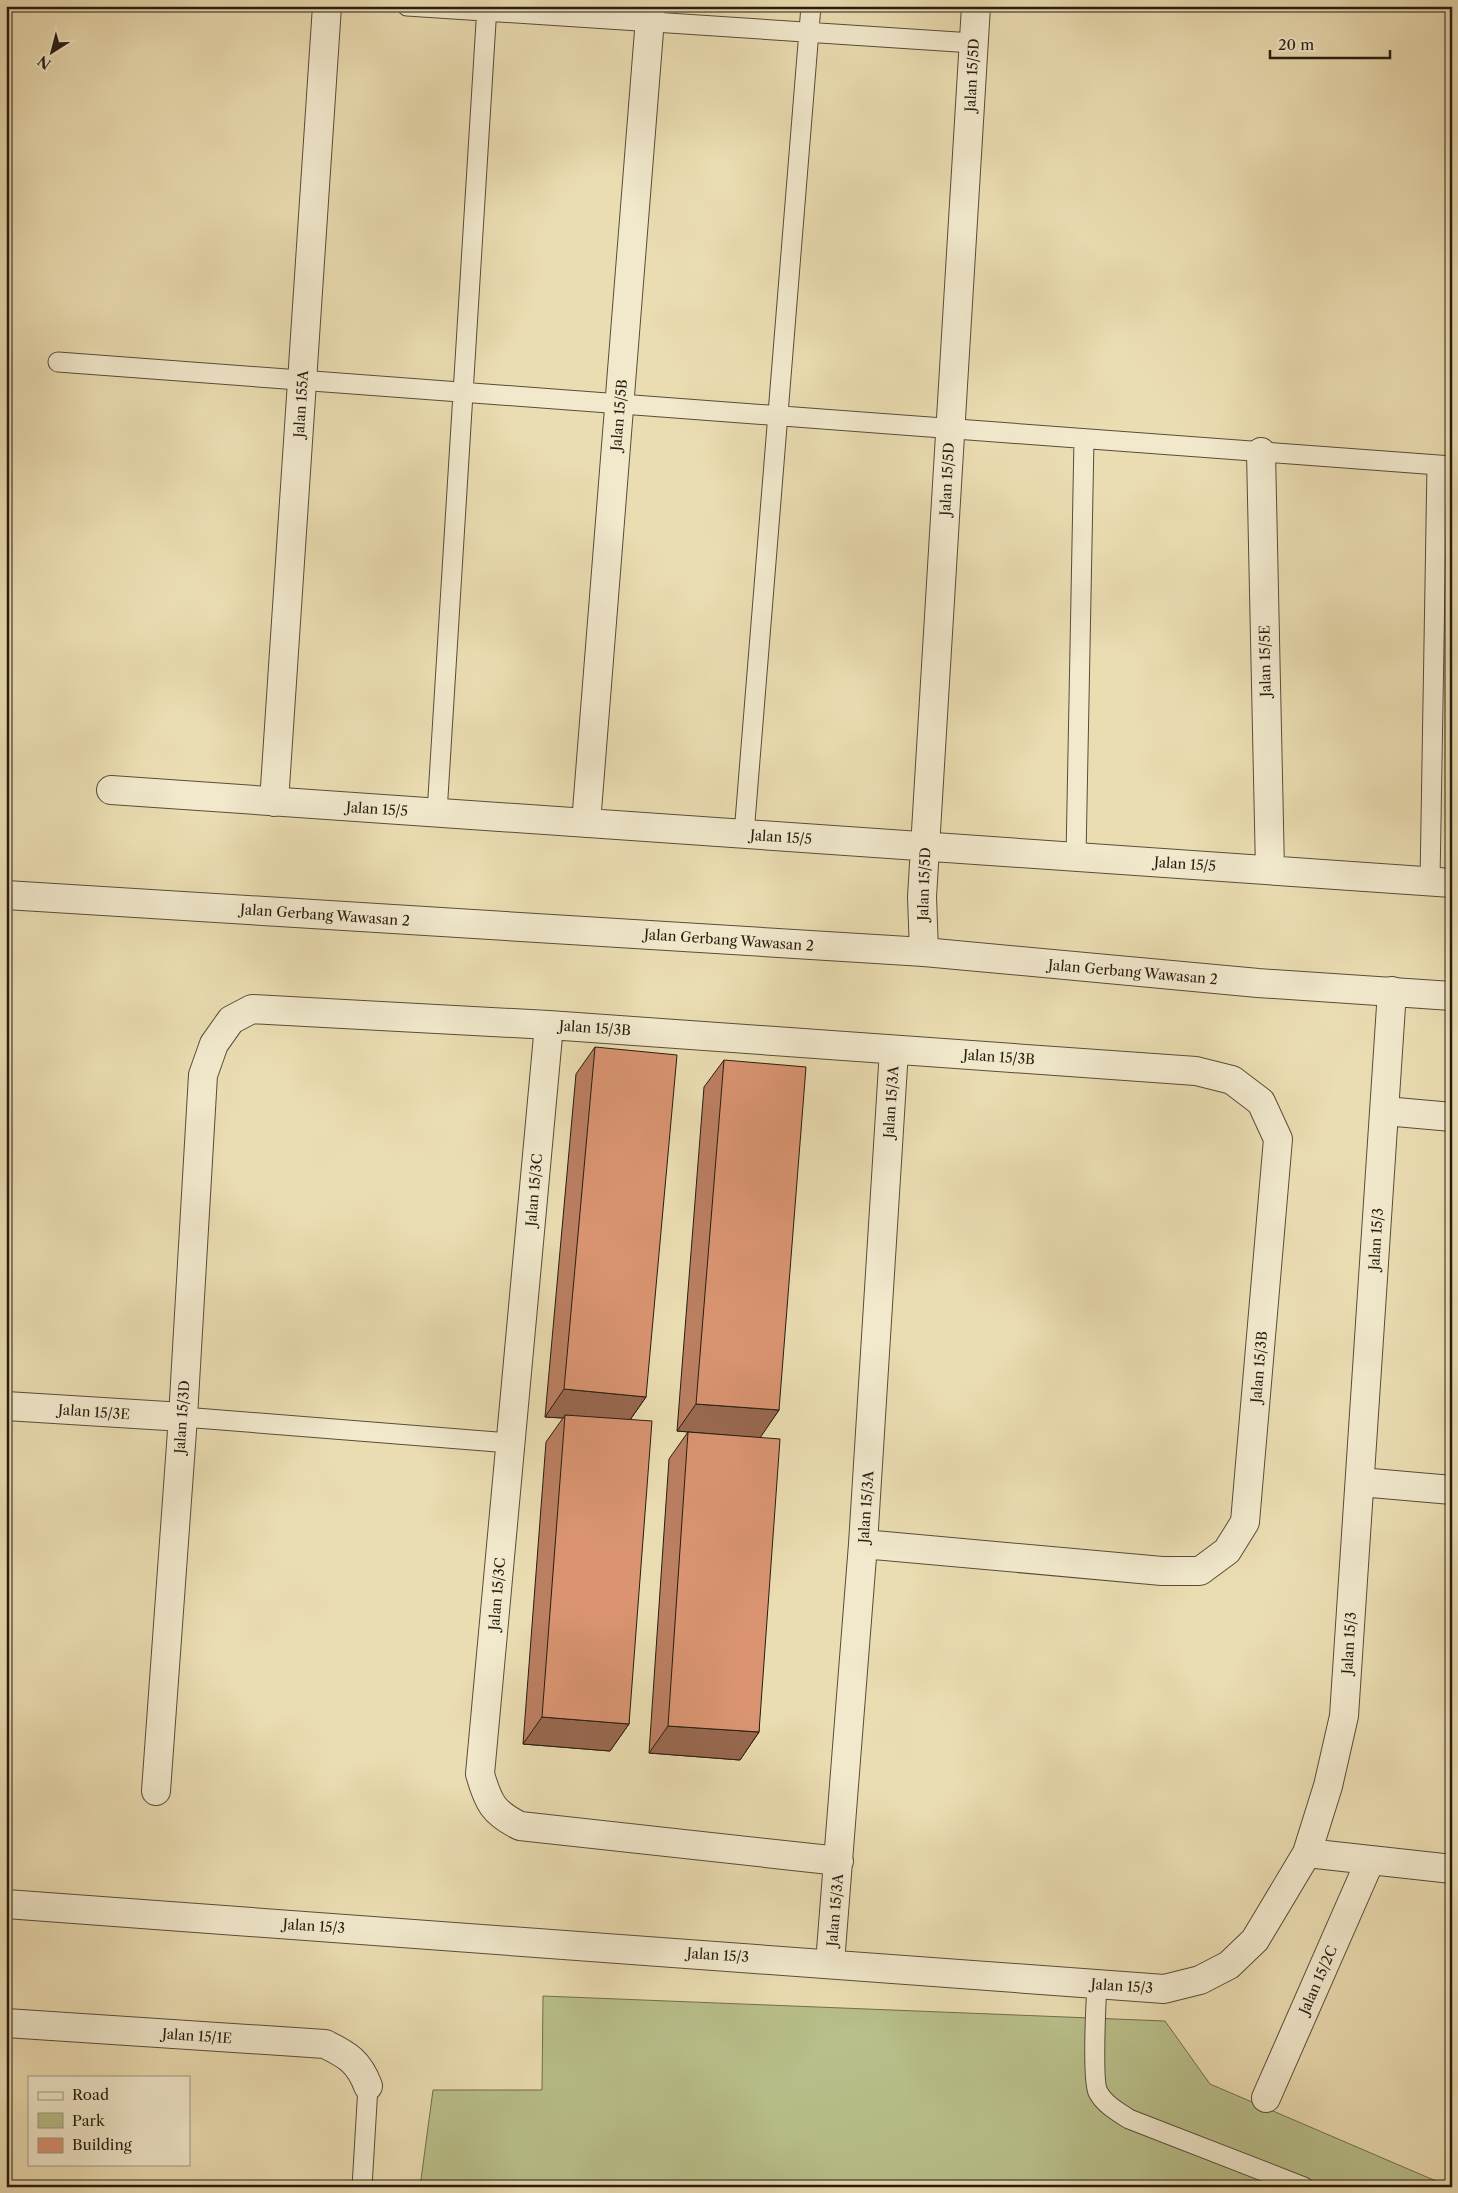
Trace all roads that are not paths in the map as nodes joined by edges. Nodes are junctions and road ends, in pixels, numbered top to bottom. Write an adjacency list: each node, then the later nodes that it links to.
1 (327, 6): 10 (street, Jalan 155A)
2 (407, 6): 5 (lane)
3 (811, 6): 7 (lane)
4 (976, 6): 8 (street, Jalan 15/5D)
5 (487, 9): 6 (lane); 11 (lane)
6 (651, 14): 7 (lane); 12 (street, Jalan 15/5B)
7 (809, 33): 8 (lane); 13 (lane)
8 (973, 43): 14 (street, Jalan 15/5D)
9 (58, 362): 10 (lane)
10 (302, 380): 11 (lane); 19 (street, Jalan 155A)
11 (463, 392): 12 (lane); 20 (lane)
12 (620, 404): 13 (lane); 21 (street, Jalan 15/5B)
13 (778, 416): 14 (lane); 22 (lane)
14 (950, 429): 15 (lane); 23 (street, Jalan 15/5D)
15 (1084, 439): 16 (lane); 24 (lane)
16 (1261, 452): 17 (lane); 25 (street, Jalan 15/5E)
17 (1444, 466): 26 (lane)
18 (111, 790): 19 (street, Jalan 15/5)
19 (274, 802): 20 (street, Jalan 15/5)
20 (437, 813): 21 (street, Jalan 15/5)
21 (586, 823): 22 (street, Jalan 15/5)
22 (744, 834): 23 (street, Jalan 15/5)
23 (925, 847): 24 (street, Jalan 15/5); 28 (street, Jalan 15/5D)
24 (1076, 857): 25 (street, Jalan 15/5)
25 (1270, 870): 26 (street, Jalan 15/5)
26 (1441, 882)
27 (6, 895): 28 (street, Jalan Gerbang Wawasan 2)
28 (924, 952): 29 (street, Jalan Gerbang Wawasan 2)
29 (1392, 991): 30 (street, Jalan Gerbang Wawasan 2); 34 (street, Jalan 15/3)
30 (1452, 996)
31 (549, 1024): 32 (street, Jalan 15/3B); 33 (street, Jalan 15/3B); 38 (street, Jalan 15/3C)
32 (214, 1044): 37 (street, Jalan 15/3D)
33 (894, 1050): 41 (street, Jalan 15/3A); 41 (street, Jalan 15/3B)
34 (1384, 1111): 35 (street); 39 (street, Jalan 15/3)
35 (1452, 1117)
36 (6, 1406): 37 (street, Jalan 15/3E)
37 (183, 1417): 38 (lane); 42 (street, Jalan 15/3D)
38 (510, 1443): 44 (street, Jalan 15/3C)
39 (1360, 1482): 40 (street); 43 (street, Jalan 15/3)
40 (1452, 1490)
41 (863, 1544): 44 (street, Jalan 15/3A)
42 (156, 1791)
43 (1307, 1852): 45 (street); 49 (street, Jalan 15/3)
44 (839, 1861): 48 (street, Jalan 15/3A)
45 (1370, 1861): 46 (street); 52 (street, Jalan 15/2C)
46 (1452, 1869)
47 (6, 1904): 48 (street, Jalan 15/3)
48 (830, 1963): 49 (street, Jalan 15/3)
49 (1097, 1984): 54 (lane)
50 (6, 2023): 51 (street, Jalan 15/1E)
51 (368, 2086): 53 (lane)
52 (1266, 2098)
53 (362, 2187)
54 (1304, 2187)

